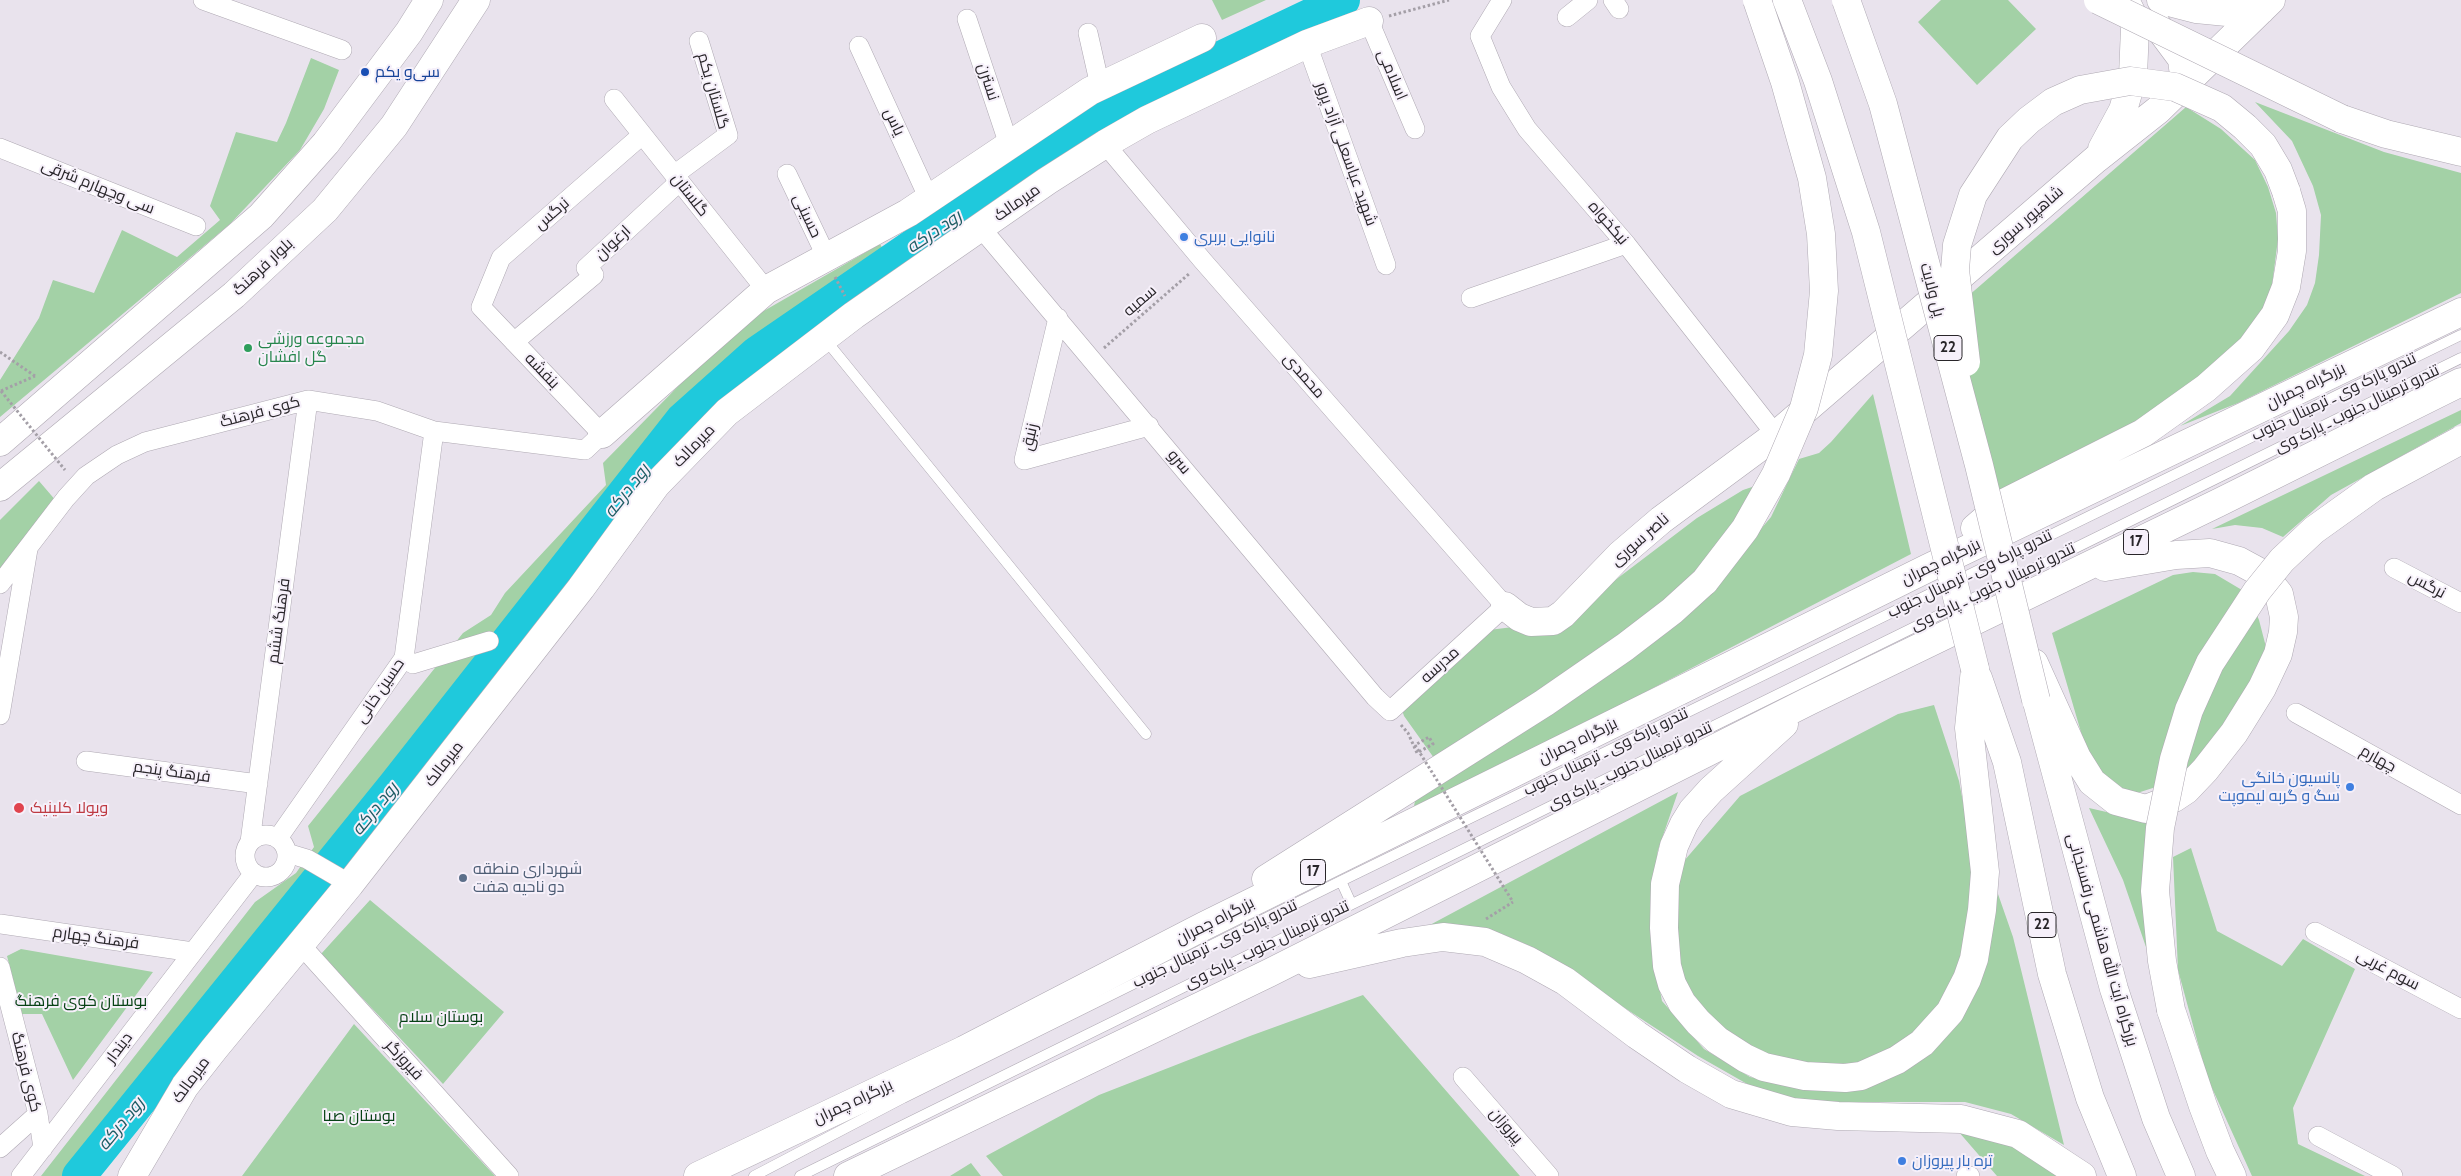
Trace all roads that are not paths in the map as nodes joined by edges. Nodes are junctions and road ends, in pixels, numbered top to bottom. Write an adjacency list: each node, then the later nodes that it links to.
1 (204, 0): 22 (street)
2 (430, 0): 59 (main road)
3 (476, 0): 61 (main road, بلوار فرهنگ)
4 (1502, 0): 40 (street, نیکخواه)
5 (1588, 0): 14 (street)
6 (1757, 0): 89 (main road, bridge)
7 (1787, 0): 72 (main road, 22, bridge)
8 (1846, 0): 60 (main road, پل ولایت / 22, bridge)
9 (2098, 0): 33 (main road, bridge)
10 (2124, 0): 25 (main road)
11 (2134, 0): 23 (main road)
12 (2161, 0): 13 (main road)
13 (2261, 3): 23 (main road, شاهپور سوری)
14 (1567, 17)
15 (967, 19): 31 (street, نسترن)
16 (1369, 21): 20 (main road, میرمالک); 28 (street, اسلامی)
17 (1088, 33): 24 (street)
18 (1202, 38): 24 (main road)
19 (699, 41): 36 (street, گلستان یکم)
20 (1307, 44): 30 (main road, میرمالک); 42 (street, شهید عباسعلی آزاد پرور)
21 (859, 46): 37 (street, یاس)
22 (342, 50)
23 (2185, 84): 27 (main road, شاهپور سوری)
24 (1100, 86): 31 (main road)
25 (2130, 92): 27 (main road); 34 (main road)
26 (614, 99): 29 (street, گلستان)
27 (2158, 110): 34 (main road, شاهپور سوری)
28 (1415, 129)
29 (642, 135): 36 (street, گلستان); 45 (street, نرگس)
30 (1105, 144): 39 (main road, میرمالک); 68 (street, محمدی)
31 (1009, 146): 37 (main road)
32 (0, 148): 38 (street, سی وچهارم شرقی)
33 (2461, 152)
34 (2096, 159): 57 (main road, شاهپور سوری)
35 (787, 174): 41 (street, حسینی)
36 (677, 178): 43 (street, گلستان); 50 (street, ارغوان)
37 (930, 199): 41 (main road)
38 (196, 226)
39 (981, 228): 47 (street, سرو); 49 (main road, میرمالک)
40 (1626, 244): 44 (street); 57 (street, نیکخواه)
41 (826, 258): 43 (main road)
42 (1386, 265)
43 (766, 290): 56 (main road)
44 (1471, 298)
45 (481, 307): 50 (street, بنفشه)
46 (2461, 312): 63 (main road, بزرگراه چمران / 17)
47 (1058, 318): 54 (street, سرو); 54 (street, زنبق)
48 (2461, 335): 86 (lane, تندرو پارک وی ـ ترمینال جنوب)
49 (824, 337): 78 (lane); 85 (main road, میرمالک)
50 (514, 342): 56 (street, بنفشه)
51 (2461, 358): 87 (lane, تندرو ترمینال جنوب ـ پارک وی)
52 (2461, 382): 65 (main road, 17)
53 (308, 400): 55 (street, کوی فرهنگ); 62 (street, کوی فرهنگ); 80 (street, فرهنگ ششم)
54 (1149, 426): 75 (street, سرو)
55 (434, 431): 56 (street, کوی فرهنگ); 71 (street, حسین خانی)
56 (602, 434)
57 (1776, 435): 68 (main road, ناصر سوری)
58 (2461, 440): 114 (main road, bridge)
59 (0, 442)
60 (1979, 465): 63 (main road, bridge); 69 (main road, پل ولایت / 22, bridge)
61 (0, 487)
62 (29, 545): 66 (street, کوی فرهنگ); 77 (street)
63 (1928, 568): 89 (main road, بزرگراه چمران / 17)
64 (2394, 568): 67 (street, نرگس)
65 (2074, 572): 69 (main road); 74 (main road, 17)
66 (0, 584)
67 (2461, 603)
68 (1505, 606): 75 (street, مدرسه)
69 (2019, 629): 73 (main road, پل ولایت / 22, bridge)
70 (489, 641): 71 (street)
71 (404, 658): 83 (street, حسین خانی)
72 (1976, 669): 74 (main road); 112 (main road, 22)
73 (2036, 700): 113 (main road, بزرگراه آیت الله هاشمی رفسنجانی / 22)
74 (1810, 701): 94 (main road, 17)
75 (1390, 711)
76 (2296, 713): 81 (street, چهارم)
77 (0, 716)
78 (1146, 734)
79 (86, 760): 80 (street, فرهنگ پنجم)
80 (258, 784): 82 (street, فرهنگ ششم)
81 (2461, 805)
82 (250, 842): 83 (street); 84 (street)
83 (282, 846): 84 (street); 85 (street)
84 (254, 873): 92 (street, دیندار)
85 (342, 879): 91 (main road, میرمالک)
86 (1341, 881): 87 (lane); 105 (lane, تندرو پارک وی ـ ترمینال جنوب)
87 (1352, 903): 106 (lane, تندرو ترمینال جنوب ـ پارک وی)
88 (0, 924): 92 (street, فرهنگ چهارم)
89 (1204, 926): 104 (main road, بزرگراه چمران / 17)
90 (2315, 932): 95 (street, سوم غربی)
91 (300, 944): 102 (main road, میرمالک); 103 (street, فیروزگر)
92 (193, 952): 100 (street, دیندار)
93 (0, 967): 97 (street, کوی فرهنگ)
94 (1268, 973): 107 (main road, 17); 111 (main road)
95 (2461, 1009)
96 (1463, 1077): 108 (street, پیروزان)
97 (38, 1114): 99 (street); 100 (street, کوی فرهنگ)
98 (2318, 1136): 115 (street)
99 (0, 1148)
100 (43, 1148): 101 (street, دیندار)
101 (21, 1176)
102 (132, 1176)
103 (509, 1176)
104 (698, 1176)
105 (754, 1176)
106 (800, 1176)
107 (848, 1176)
108 (1549, 1176)
109 (1966, 1176): 110 (street)
110 (1970, 1176)
111 (2082, 1176)
112 (2122, 1176)
113 (2181, 1176)
114 (2232, 1176)
115 (2393, 1176)

